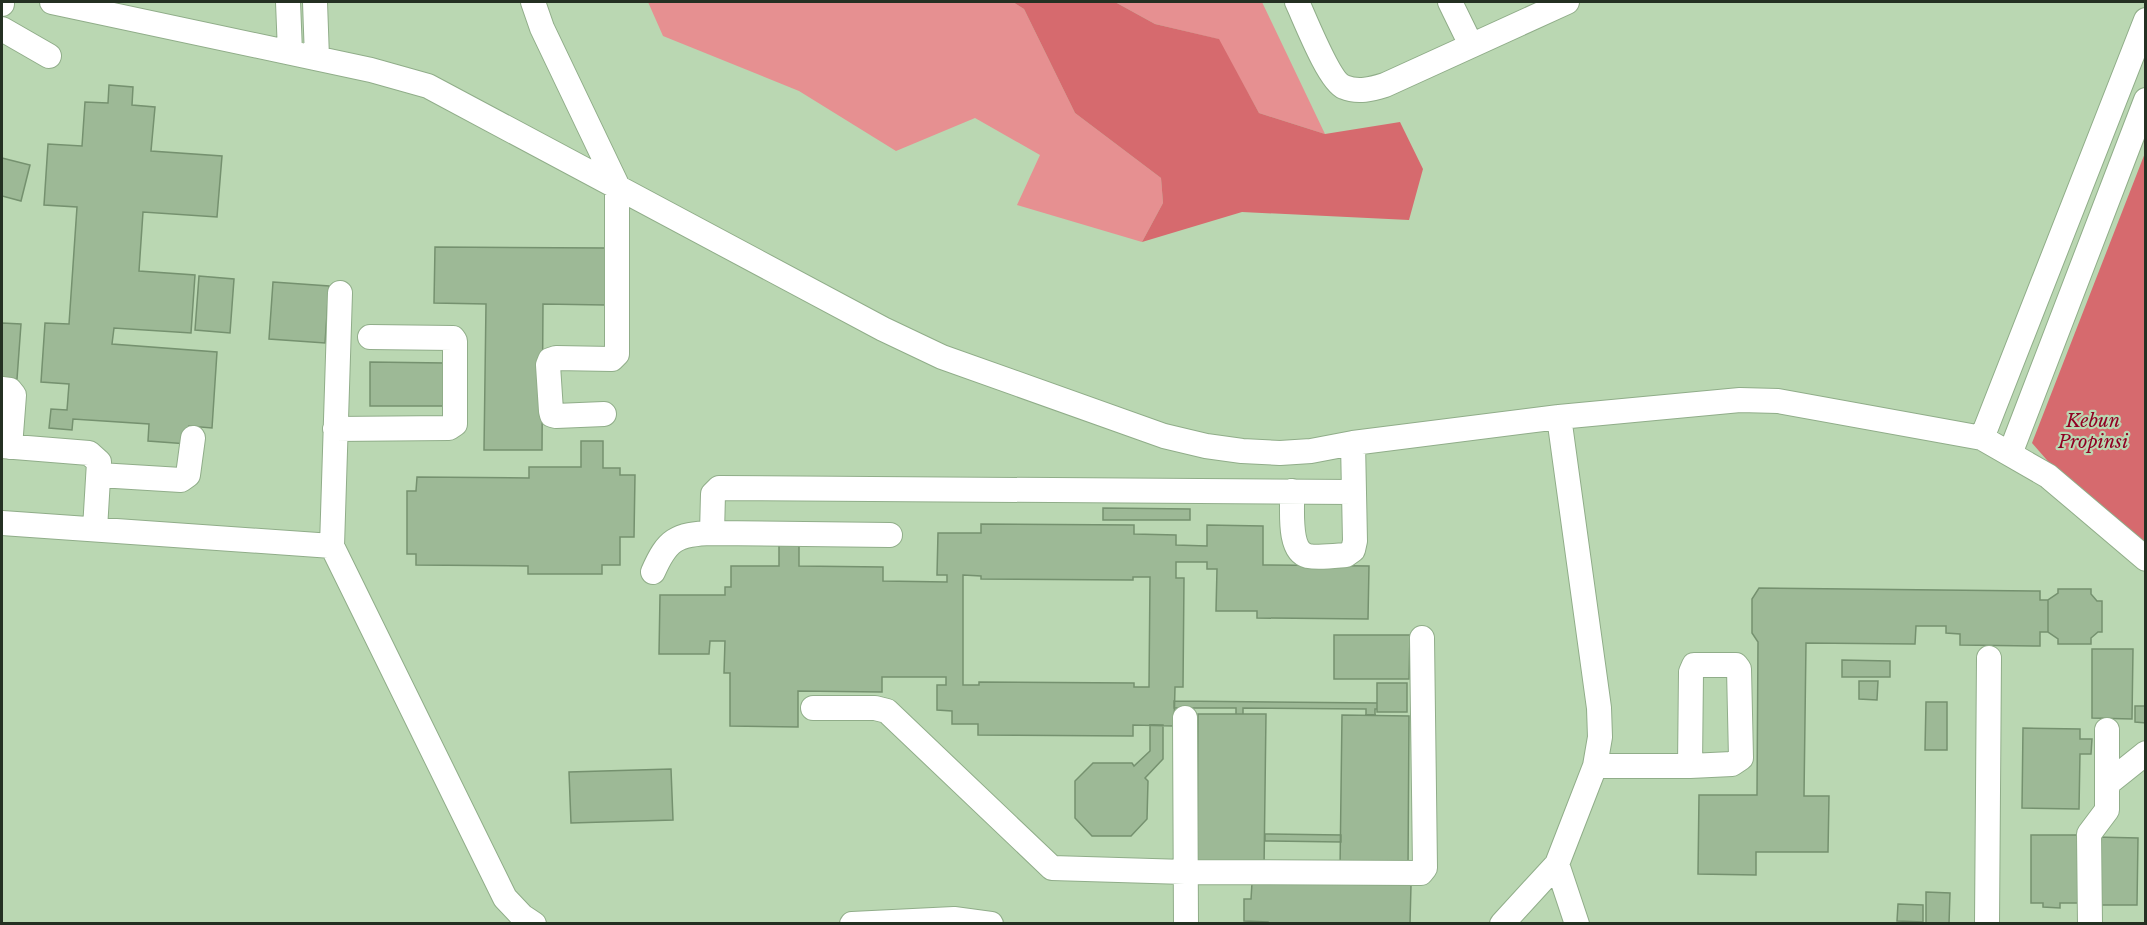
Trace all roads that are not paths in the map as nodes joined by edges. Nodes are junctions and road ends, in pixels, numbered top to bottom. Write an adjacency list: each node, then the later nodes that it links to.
1 (52, 2): 11 (lane)
2 (288, 2): 11 (lane)
3 (315, 2): 13 (lane)
4 (533, 2): 15 (lane)
5 (1297, 2): 10 (lane)
6 (1450, 2): 10 (lane)
7 (1567, 2): 10 (lane)
8 (2145, 20): 23 (lane)
9 (2, 29): 12 (lane)
10 (1471, 45)
11 (290, 52): 13 (lane)
12 (49, 56)
13 (317, 58): 15 (lane)
14 (2145, 100): 26 (lane)
15 (617, 185): 19 (lane); 24 (lane)
16 (340, 293): 21 (lane)
17 (370, 337): 21 (lane)
18 (2, 389): 25 (lane)
19 (604, 414)
20 (1559, 417): 23 (lane); 24 (lane); 43 (lane)
21 (336, 429): 34 (lane)
22 (193, 438): 27 (lane)
23 (1982, 438): 26 (lane)
24 (1353, 443): 29 (lane)
25 (6, 446): 27 (lane)
26 (2010, 454): 35 (lane)
27 (99, 475): 31 (lane)
28 (1293, 491): 29 (lane); 29 (lane); 32 (lane)
29 (1354, 492)
30 (2, 523): 31 (lane)
31 (95, 529): 34 (lane)
32 (712, 533): 33 (lane); 36 (lane)
33 (890, 535)
34 (332, 546): 48 (lane)
35 (2145, 559)
36 (653, 572)
37 (1422, 638): 47 (lane)
38 (1989, 658): 54 (lane)
39 (813, 708): 47 (lane)
40 (1185, 718): 47 (lane)
41 (2107, 730): 45 (lane)
42 (2145, 753): 45 (lane)
43 (1595, 765): 44 (lane); 46 (lane)
44 (1690, 766)
45 (2107, 784): 55 (lane)
46 (1557, 864): 52 (lane); 53 (lane)
47 (1185, 872): 51 (lane)
48 (534, 924)
49 (852, 924): 50 (lane)
50 (991, 924)
51 (1186, 924)
52 (1502, 924)
53 (1577, 924)
54 (1987, 924)
55 (2090, 924)

